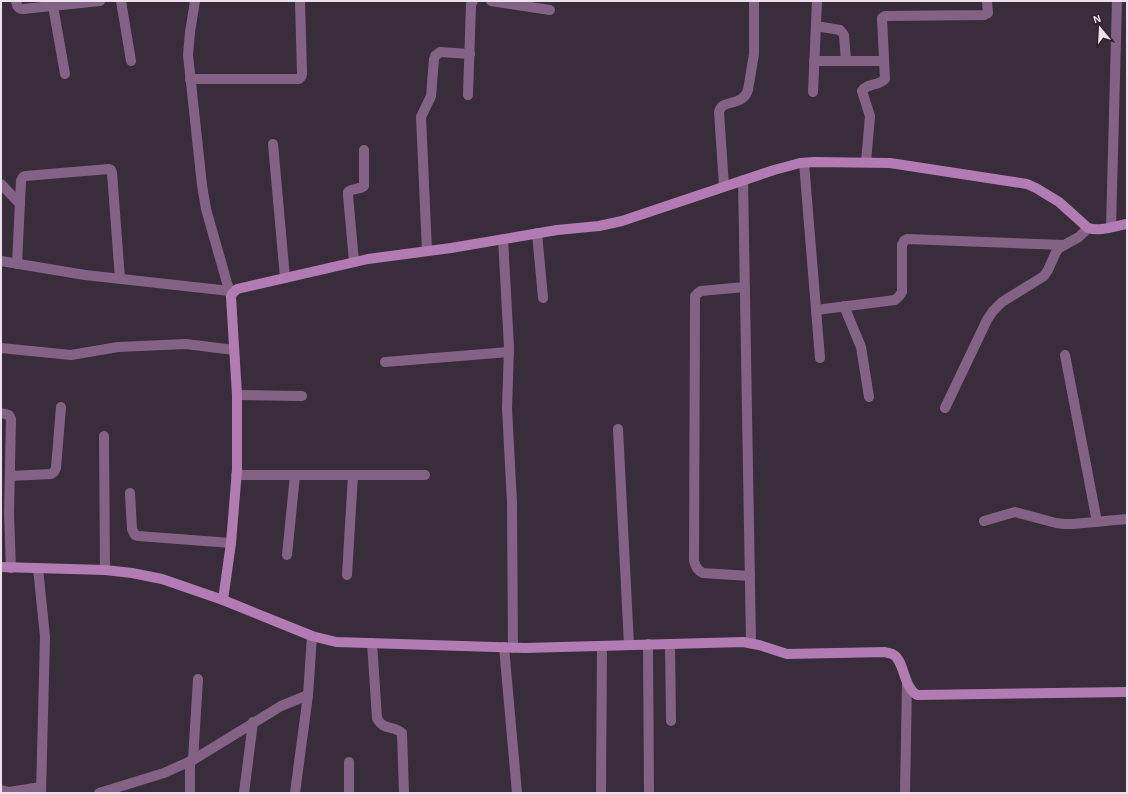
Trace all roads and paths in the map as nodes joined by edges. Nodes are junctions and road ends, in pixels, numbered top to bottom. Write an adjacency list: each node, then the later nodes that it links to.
1 (16, 1): 12 (street)
2 (100, 1): 12 (street)
3 (121, 1): 16 (street)
4 (195, 1): 21 (street)
5 (300, 1): 21 (street)
6 (473, 1): 15 (street)
7 (491, 1): 13 (street)
8 (754, 1): 30 (street)
9 (817, 1): 14 (street)
10 (988, 1): 19 (street)
11 (1117, 1): 33 (street)
12 (53, 6): 20 (street)
13 (550, 10)
14 (816, 26): 17 (street); 18 (street)
15 (470, 54): 23 (street); 38 (street)
16 (130, 61)
17 (814, 61): 18 (street); 22 (street)
18 (846, 61): 19 (street)
19 (884, 61): 26 (street)
20 (65, 74)
21 (190, 79): 45 (street)
22 (813, 92)
23 (468, 95)
24 (273, 144): 42 (street)
25 (364, 150): 40 (street)
26 (866, 162): 27 (street); 34 (street)
27 (804, 163): 28 (street); 48 (street)
28 (743, 180): 30 (street); 44 (street)
29 (1, 184): 31 (street)
30 (724, 186): 35 (street)
31 (20, 204): 41 (street); 43 (street)
32 (1127, 224): 33 (street)
33 (1111, 227): 34 (street)
34 (1088, 228): 37 (street)
35 (537, 234): 36 (street); 46 (street)
36 (503, 239): 38 (street); 51 (street)
37 (1064, 245): 47 (street); 59 (street)
38 (428, 251): 40 (street)
39 (1, 261): 41 (street)
40 (354, 262): 42 (street)
41 (17, 264): 43 (street)
42 (285, 278): 45 (street)
43 (120, 279): 45 (street)
44 (745, 287): 78 (street); 78 (street)
45 (230, 294): 50 (street)
46 (543, 298)
47 (844, 306): 48 (street); 57 (street)
48 (816, 310): 53 (street)
49 (1, 348): 50 (street)
50 (234, 350): 55 (street)
51 (509, 352): 54 (street); 87 (street)
52 (1065, 355): 71 (street)
53 (820, 358)
54 (385, 362)
55 (236, 395): 56 (street); 63 (street)
56 (302, 396)
57 (869, 397)
58 (61, 407): 67 (street)
59 (946, 408)
60 (1, 413): 67 (street)
61 (618, 428): 85 (street)
62 (104, 436): 76 (street)
63 (236, 475): 64 (street); 72 (street)
64 (295, 475): 65 (street); 73 (street)
65 (353, 475): 66 (street); 77 (street)
66 (425, 475)
67 (10, 476): 74 (street)
68 (130, 493): 72 (street)
69 (1127, 519): 71 (street)
70 (984, 521): 71 (street)
71 (1097, 522)
72 (230, 543): 79 (street)
73 (286, 554)
74 (6, 568): 75 (street)
75 (38, 568): 76 (street); 97 (street)
76 (105, 570): 79 (street)
77 (347, 574)
78 (750, 576): 81 (street)
79 (223, 600): 80 (street)
80 (312, 636): 82 (street); 91 (street)
81 (751, 642): 84 (street); 89 (street)
82 (372, 643): 87 (street); 104 (street)
83 (648, 644): 84 (street); 85 (street); 98 (street)
84 (670, 644): 92 (street)
85 (629, 645): 86 (street)
86 (602, 646): 87 (street); 106 (street)
87 (508, 648): 105 (street)
88 (198, 679): 94 (street)
89 (907, 684): 90 (street); 107 (street)
90 (1127, 692)
91 (308, 694): 93 (street); 102 (street)
92 (671, 721)
93 (253, 722): 94 (street); 101 (street)
94 (192, 760): 99 (street); 100 (street)
95 (349, 762): 103 (street)
96 (1, 790): 97 (street)
97 (41, 790)
98 (649, 791)
99 (99, 793)
100 (190, 793)
101 (244, 793)
102 (295, 793)
103 (349, 793)
104 (404, 793)
105 (517, 793)
106 (601, 793)
107 (905, 793)

